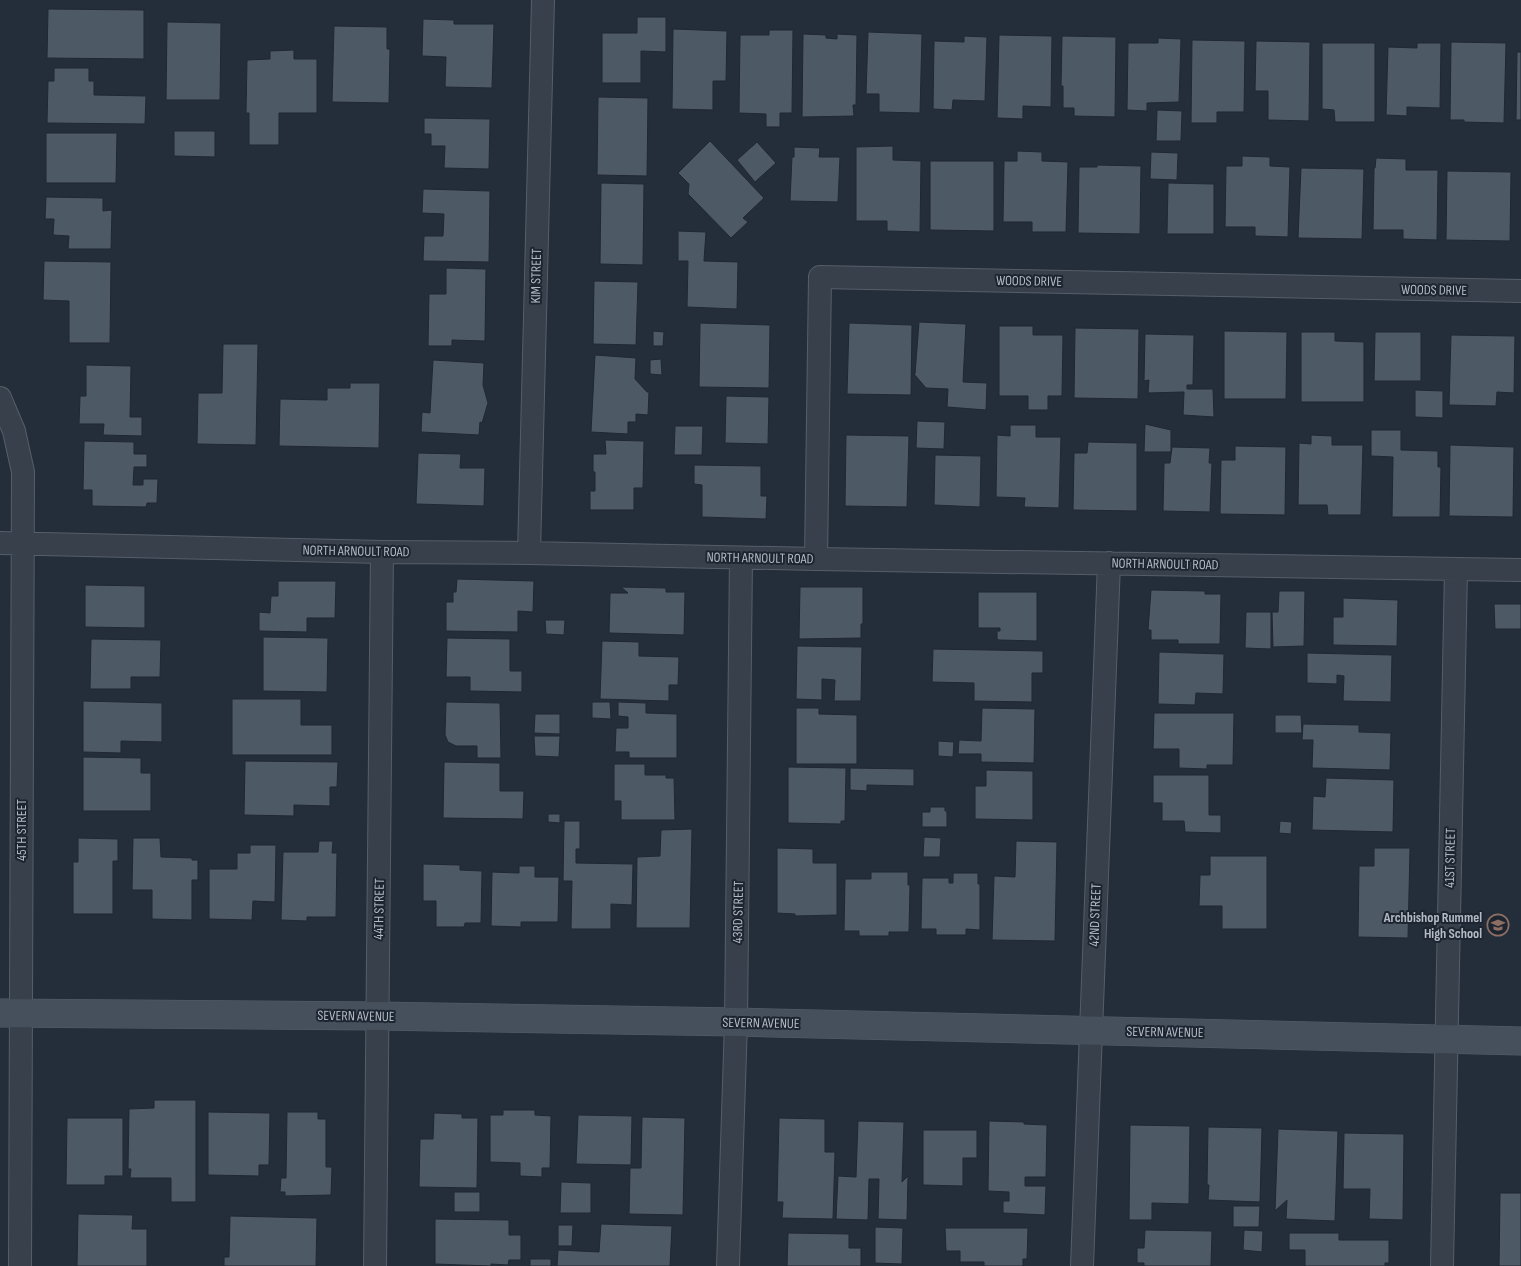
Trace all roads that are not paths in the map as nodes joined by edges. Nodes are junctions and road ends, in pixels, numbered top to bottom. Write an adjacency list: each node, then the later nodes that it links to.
1 (543, 0): 7 (street, KIM STREET)
2 (1521, 291): 9 (street, WOODS DRIVE)
3 (0, 398): 5 (street, 45TH STREET)
4 (0, 543): 5 (street, NORTH ARNOULT ROAD)
5 (22, 544): 6 (street, NORTH ARNOULT ROAD); 13 (street, 45TH STREET)
6 (382, 552): 7 (street, NORTH ARNOULT ROAD); 14 (street, 44TH STREET)
7 (530, 553): 8 (street, NORTH ARNOULT ROAD)
8 (741, 558): 9 (street, NORTH ARNOULT ROAD); 15 (street, 43RD STREET)
9 (816, 559): 10 (street, NORTH ARNOULT ROAD)
10 (1109, 563): 11 (street, NORTH ARNOULT ROAD); 16 (street, 42ND STREET)
11 (1456, 569): 12 (street, NORTH ARNOULT ROAD); 17 (street, 41ST STREET)
12 (1521, 570)
13 (10, 1014): 14 (street, SEVERN AVENUE); 19 (street, 45TH STREET)
14 (378, 1016): 15 (street, SEVERN AVENUE); 20 (street, 44TH STREET)
15 (736, 1022): 16 (street, SEVERN AVENUE); 21 (street, 43RD STREET)
16 (1090, 1030): 17 (street, SEVERN AVENUE); 22 (street, 42ND STREET)
17 (1446, 1039): 18 (street, SEVERN AVENUE); 23 (street, 41ST STREET)
18 (1521, 1041)
19 (20, 1266)
20 (375, 1266)
21 (728, 1266)
22 (1082, 1266)
23 (1442, 1266)

